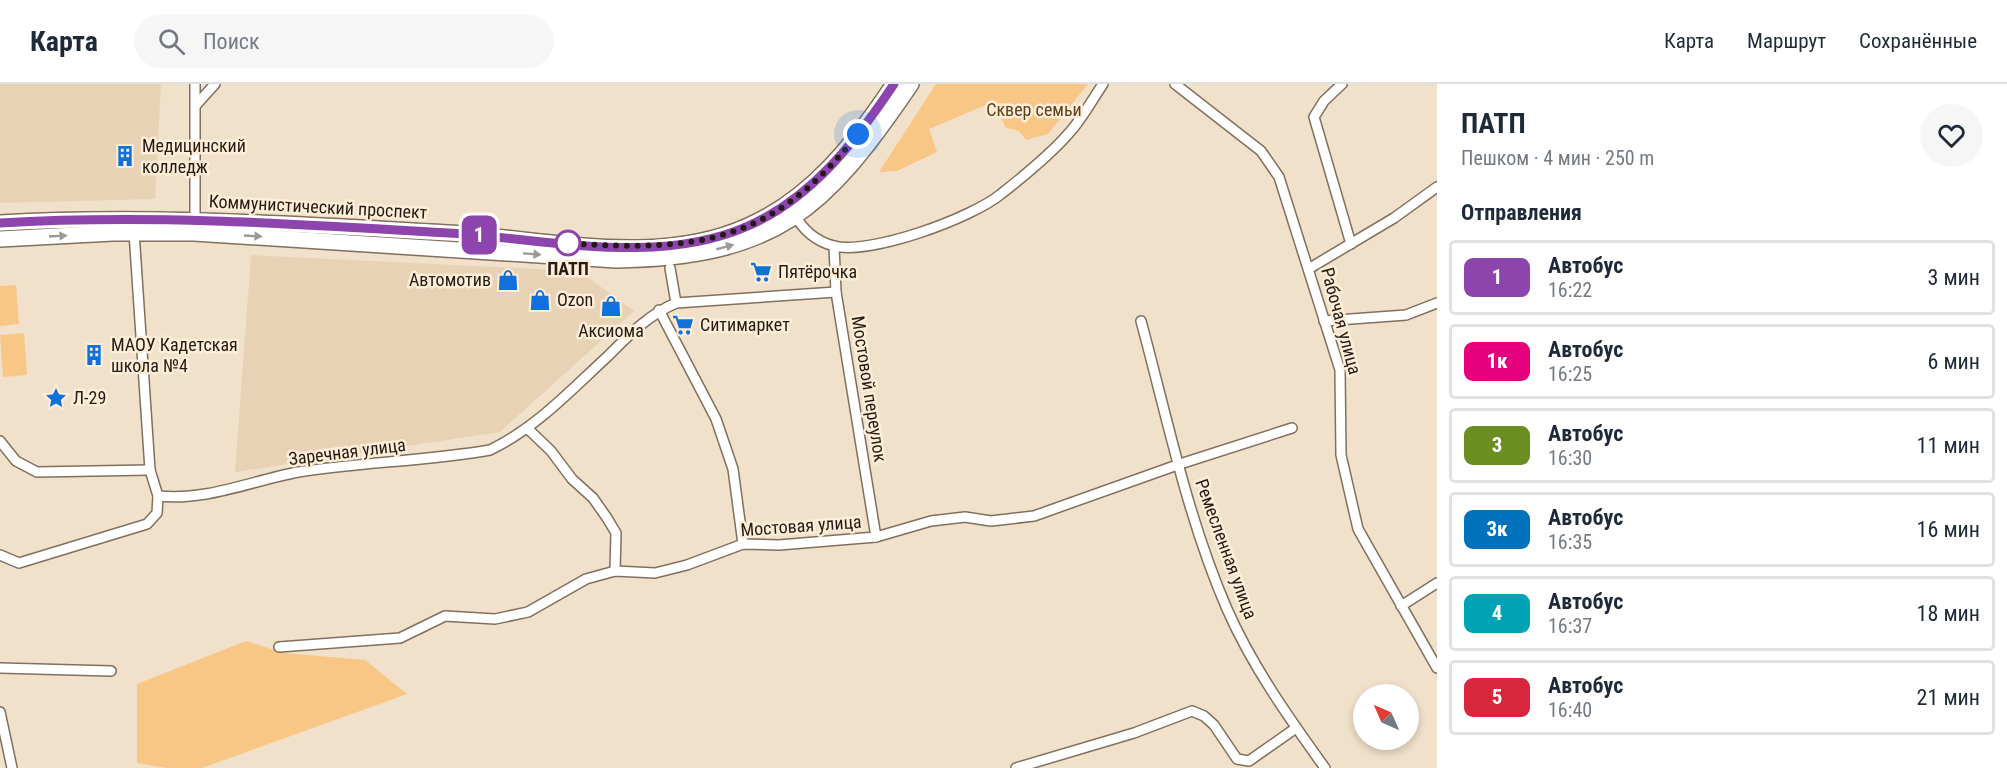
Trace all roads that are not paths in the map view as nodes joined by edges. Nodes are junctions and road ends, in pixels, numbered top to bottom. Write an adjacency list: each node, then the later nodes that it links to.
1 (195, 84): 8 (street)
2 (215, 84): 8 (street)
3 (894, 84): 10 (main road, Коммунистический проспект)
4 (911, 84): 10 (main road, Коммунистический проспект)
5 (1103, 84): 16 (street)
6 (1175, 84): 18 (street, Рабочая улица)
7 (1342, 84): 15 (street)
8 (196, 105): 11 (street)
9 (1437, 187): 15 (street)
10 (792, 211): 11 (main road, Коммунистический проспект); 13 (main road, Коммунистический проспект, one-way to 10); 16 (street)
11 (195, 220): 12 (main road, Коммунистический проспект)
12 (0, 224)
13 (134, 232): 14 (main road, Коммунистический проспект, one-way to 13); 29 (street)
14 (0, 238)
15 (1351, 244): 18 (street)
16 (834, 246): 19 (street, Мостовой переулок)
17 (670, 268): 20 (street)
18 (1310, 268): 24 (street, Рабочая улица)
19 (836, 292): 20 (street, Заречная улица); 31 (street, Мостовой переулок)
20 (676, 303): 22 (street, Заречная улица)
21 (1437, 303): 24 (street)
22 (659, 310): 25 (street, Заречная улица); 32 (street)
23 (1141, 321): 28 (street, Ремесленная улица)
24 (1324, 321): 36 (street, Рабочая улица)
25 (527, 428): 30 (street, Заречная улица); 34 (street)
26 (1292, 428): 28 (street, Мостовая улица)
27 (0, 441): 29 (street)
28 (1180, 464): 31 (street, Мостовая улица); 42 (street, Ремесленная улица)
29 (150, 470): 30 (street)
30 (158, 496): 33 (street)
31 (876, 537): 32 (street, Мостовая улица)
32 (743, 544): 34 (street, Мостовая улица)
33 (0, 555)
34 (615, 571): 37 (street, Мостовая улица)
35 (1437, 583): 36 (street)
36 (1401, 606): 39 (street, Рабочая улица)
37 (279, 647)
38 (0, 668): 40 (street)
39 (1437, 668)
40 (111, 671)
41 (0, 712): 43 (street)
42 (1296, 728): 44 (street); 45 (street, Ремесленная улица)
43 (12, 768)
44 (1016, 768)
45 (1325, 768)

